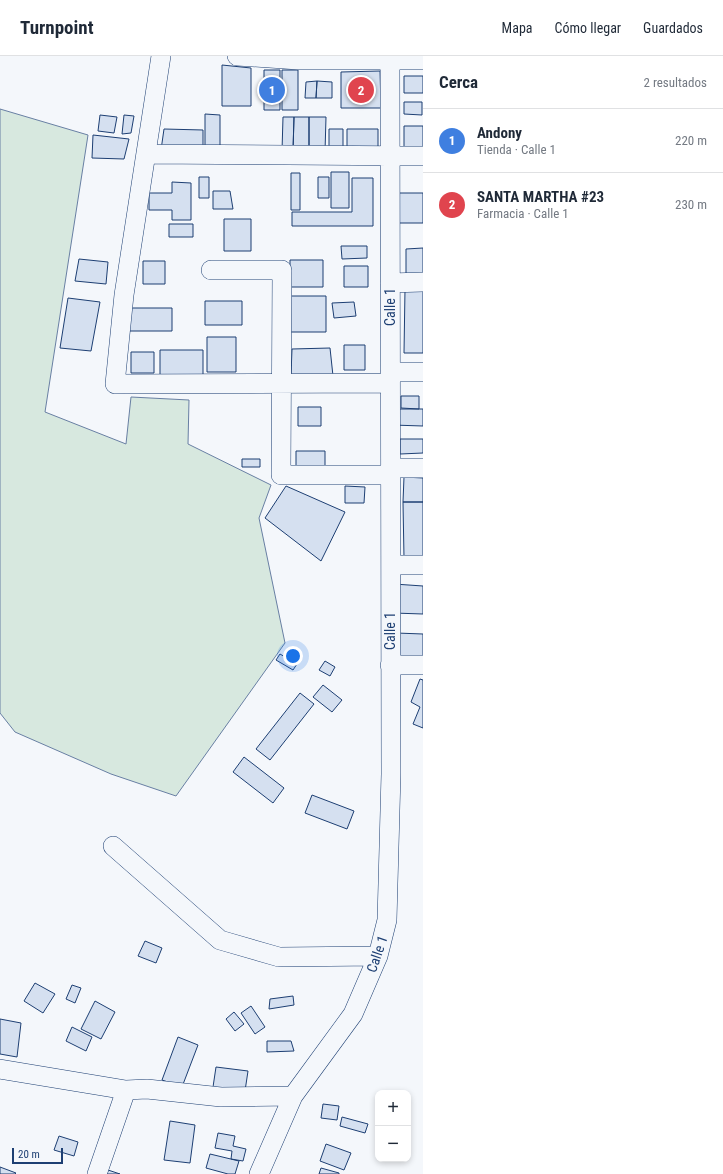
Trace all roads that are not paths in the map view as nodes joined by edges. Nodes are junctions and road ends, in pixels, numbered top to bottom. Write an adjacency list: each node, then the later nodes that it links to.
1 (161, 56): 5 (street)
2 (237, 56): 3 (street)
3 (390, 58): 4 (street); 6 (street, Calle 1)
4 (423, 60)
5 (146, 154): 6 (street); 13 (street)
6 (390, 156): 7 (street); 10 (street, Calle 1)
7 (423, 156)
8 (211, 270): 13 (street)
9 (423, 282): 10 (street)
10 (390, 283): 12 (street, Calle 1)
11 (423, 372): 12 (street)
12 (390, 378): 13 (street); 15 (street, Calle 1)
13 (282, 384): 15 (street)
14 (423, 468): 15 (street)
15 (390, 471): 16 (street, Calle 1)
16 (391, 565): 17 (street); 18 (street, Calle 1)
17 (423, 565)
18 (390, 665): 19 (street); 21 (street, Calle 1)
19 (423, 665)
20 (113, 846): 21 (street)
21 (378, 956): 24 (street, Calle 1)
22 (0, 1069): 23 (street)
23 (126, 1090): 24 (street); 25 (street)
24 (293, 1096): 26 (street, Calle 1)
25 (97, 1174)
26 (260, 1174)

